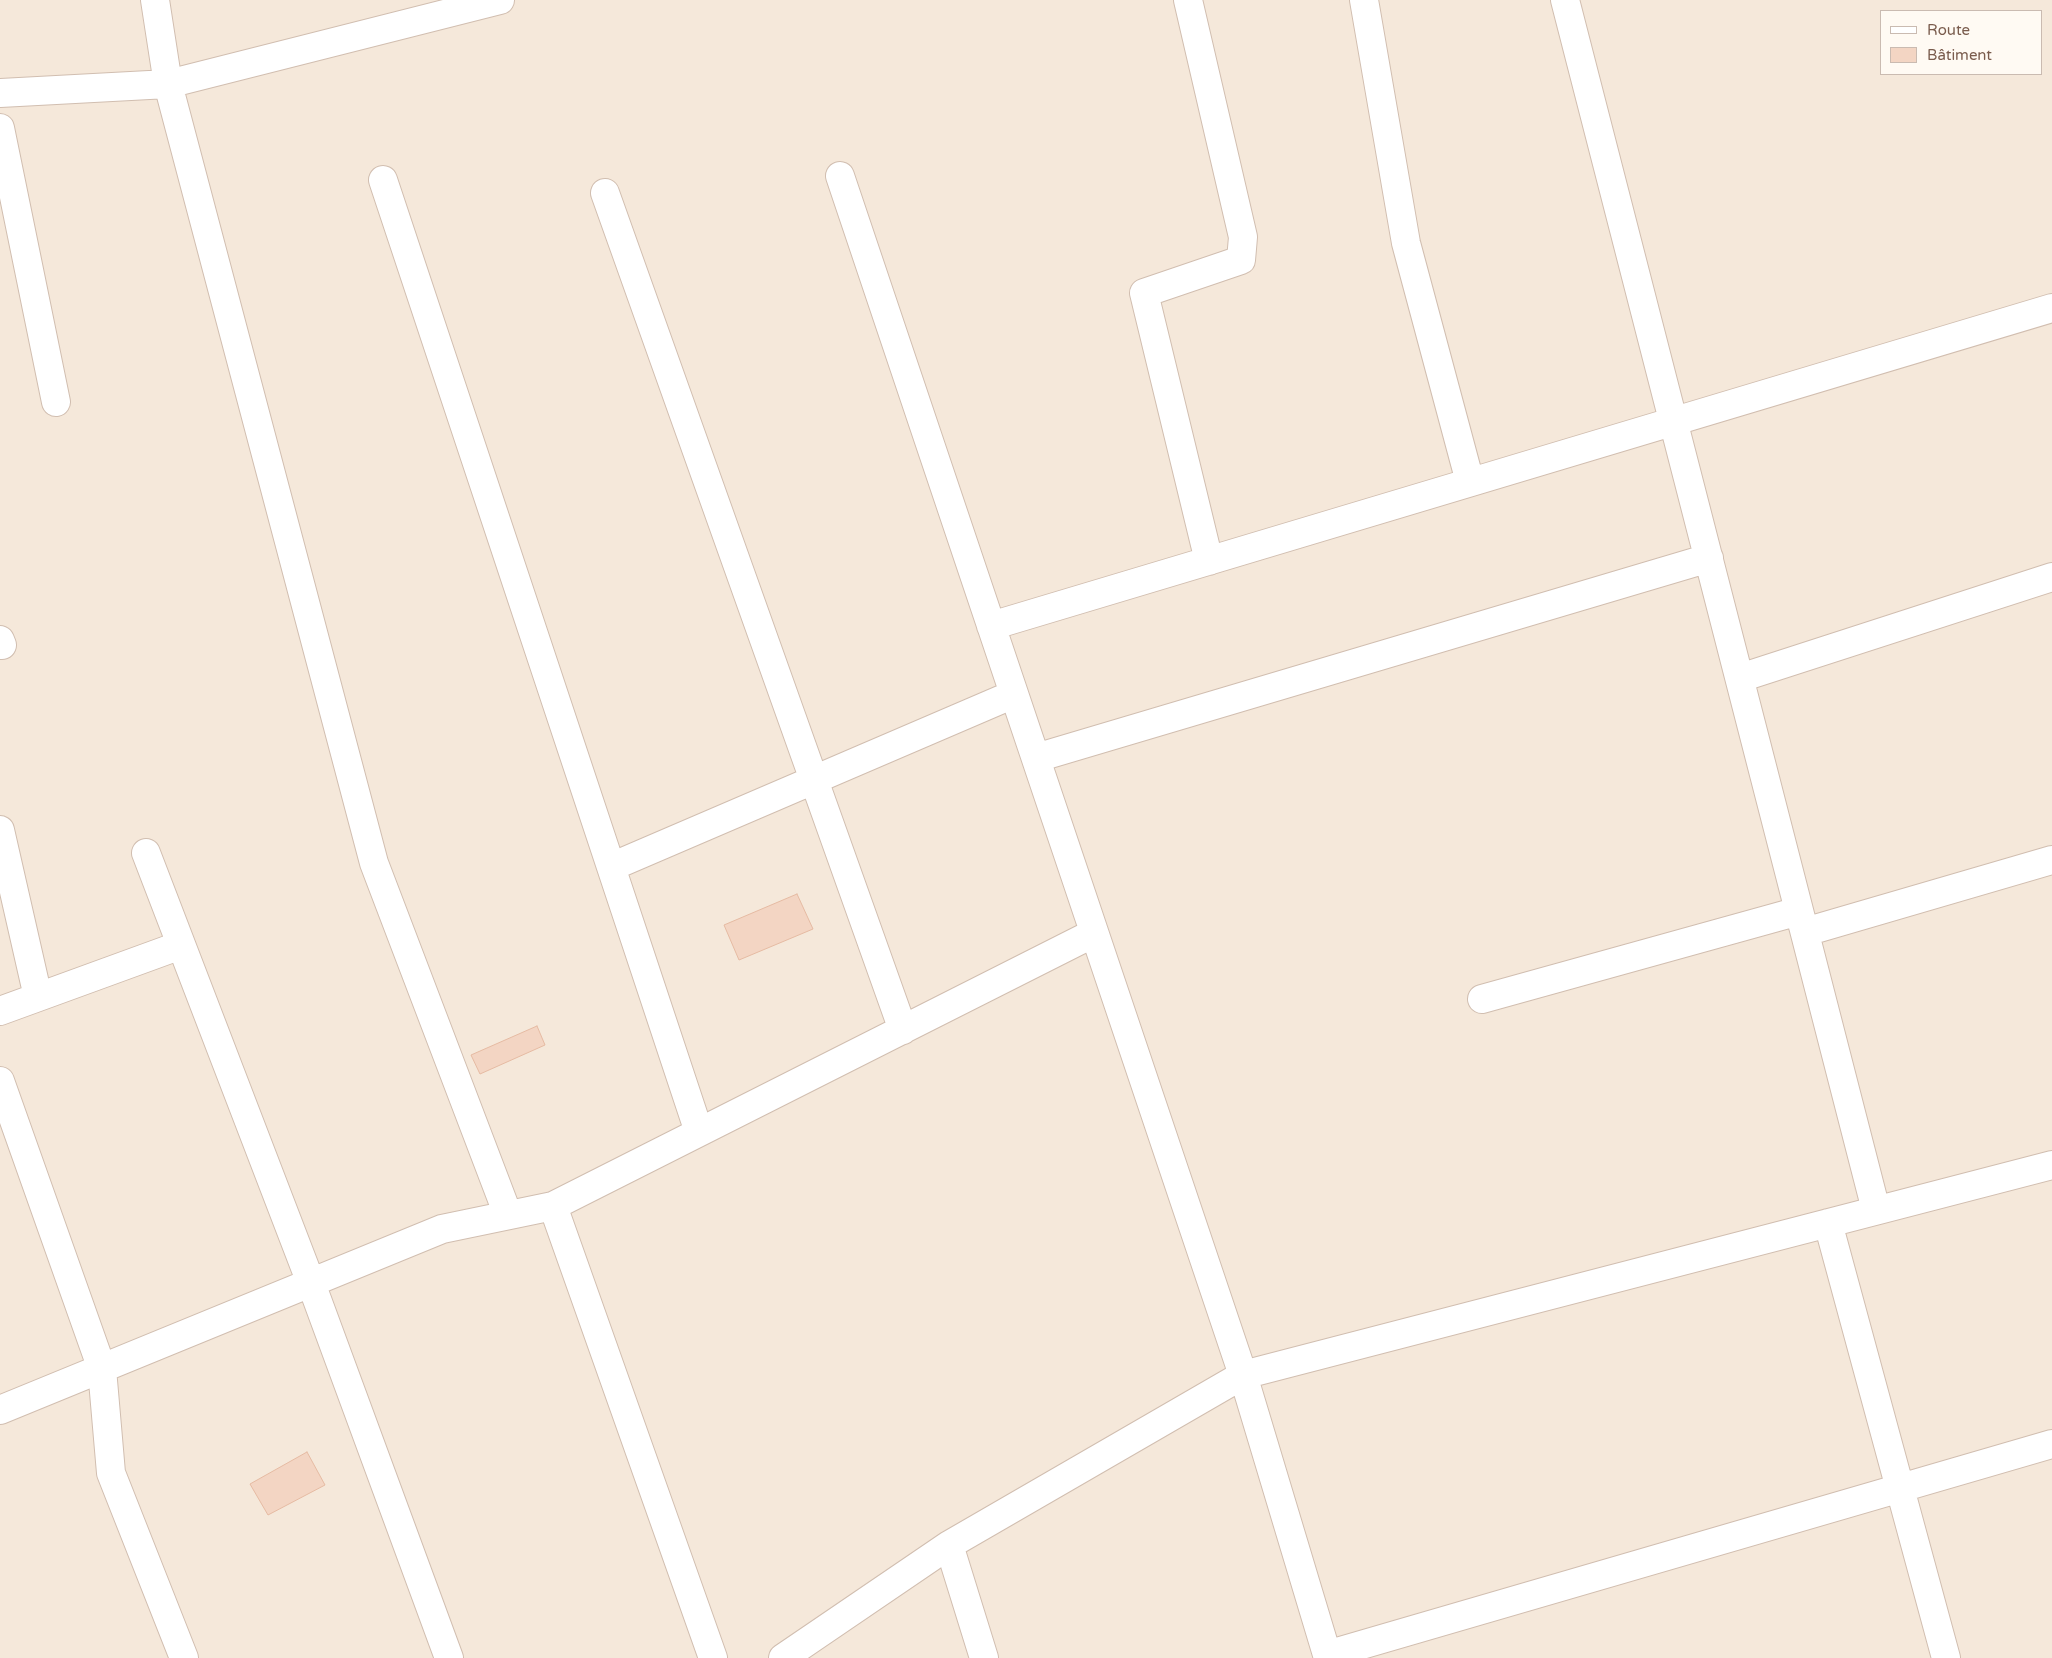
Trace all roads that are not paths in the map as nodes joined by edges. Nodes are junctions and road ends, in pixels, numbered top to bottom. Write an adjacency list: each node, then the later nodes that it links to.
1 (155, 0): 6 (street)
2 (500, 0): 6 (street)
3 (1188, 0): 17 (street)
4 (1364, 0): 15 (street)
5 (1565, 0): 14 (street)
6 (168, 84): 7 (street); 40 (street)
7 (0, 93)
8 (0, 128): 13 (street)
9 (840, 176): 19 (street)
10 (383, 180): 27 (street)
11 (605, 193): 23 (street)
12 (2052, 308): 14 (street)
13 (56, 402)
14 (1673, 421): 15 (street); 16 (street)
15 (1470, 482): 17 (street)
16 (1709, 558): 20 (street); 22 (street)
17 (1209, 561): 19 (street)
18 (2052, 577): 20 (street)
19 (991, 626): 21 (street)
20 (1740, 678): 28 (street)
21 (1014, 694): 22 (street); 23 (street)
22 (1036, 758): 29 (street)
23 (813, 780): 27 (street); 34 (street)
24 (0, 830): 31 (street)
25 (146, 853): 30 (street)
26 (2052, 860): 28 (street)
27 (611, 867): 36 (street)
28 (1802, 922): 32 (street); 39 (street)
29 (1094, 933): 34 (street); 44 (street)
30 (181, 946): 31 (street); 42 (street)
31 (38, 998): 33 (street)
32 (1482, 999)
33 (0, 1011)
34 (903, 1030): 36 (street)
35 (0, 1081): 43 (street)
36 (699, 1132): 38 (street)
37 (2052, 1165): 39 (street)
38 (553, 1206): 40 (street); 52 (street)
39 (1876, 1210): 41 (street)
40 (508, 1215): 42 (street)
41 (1828, 1223): 44 (street); 47 (street)
42 (311, 1283): 43 (street); 51 (street)
43 (102, 1368): 45 (street); 50 (street)
44 (1243, 1375): 48 (street); 49 (street)
45 (0, 1410)
46 (2052, 1444): 47 (street)
47 (1900, 1488): 49 (street); 55 (street)
48 (949, 1545): 53 (street); 54 (street)
49 (1328, 1657)
50 (184, 1658)
51 (449, 1658)
52 (713, 1658)
53 (782, 1658)
54 (984, 1658)
55 (1946, 1658)

